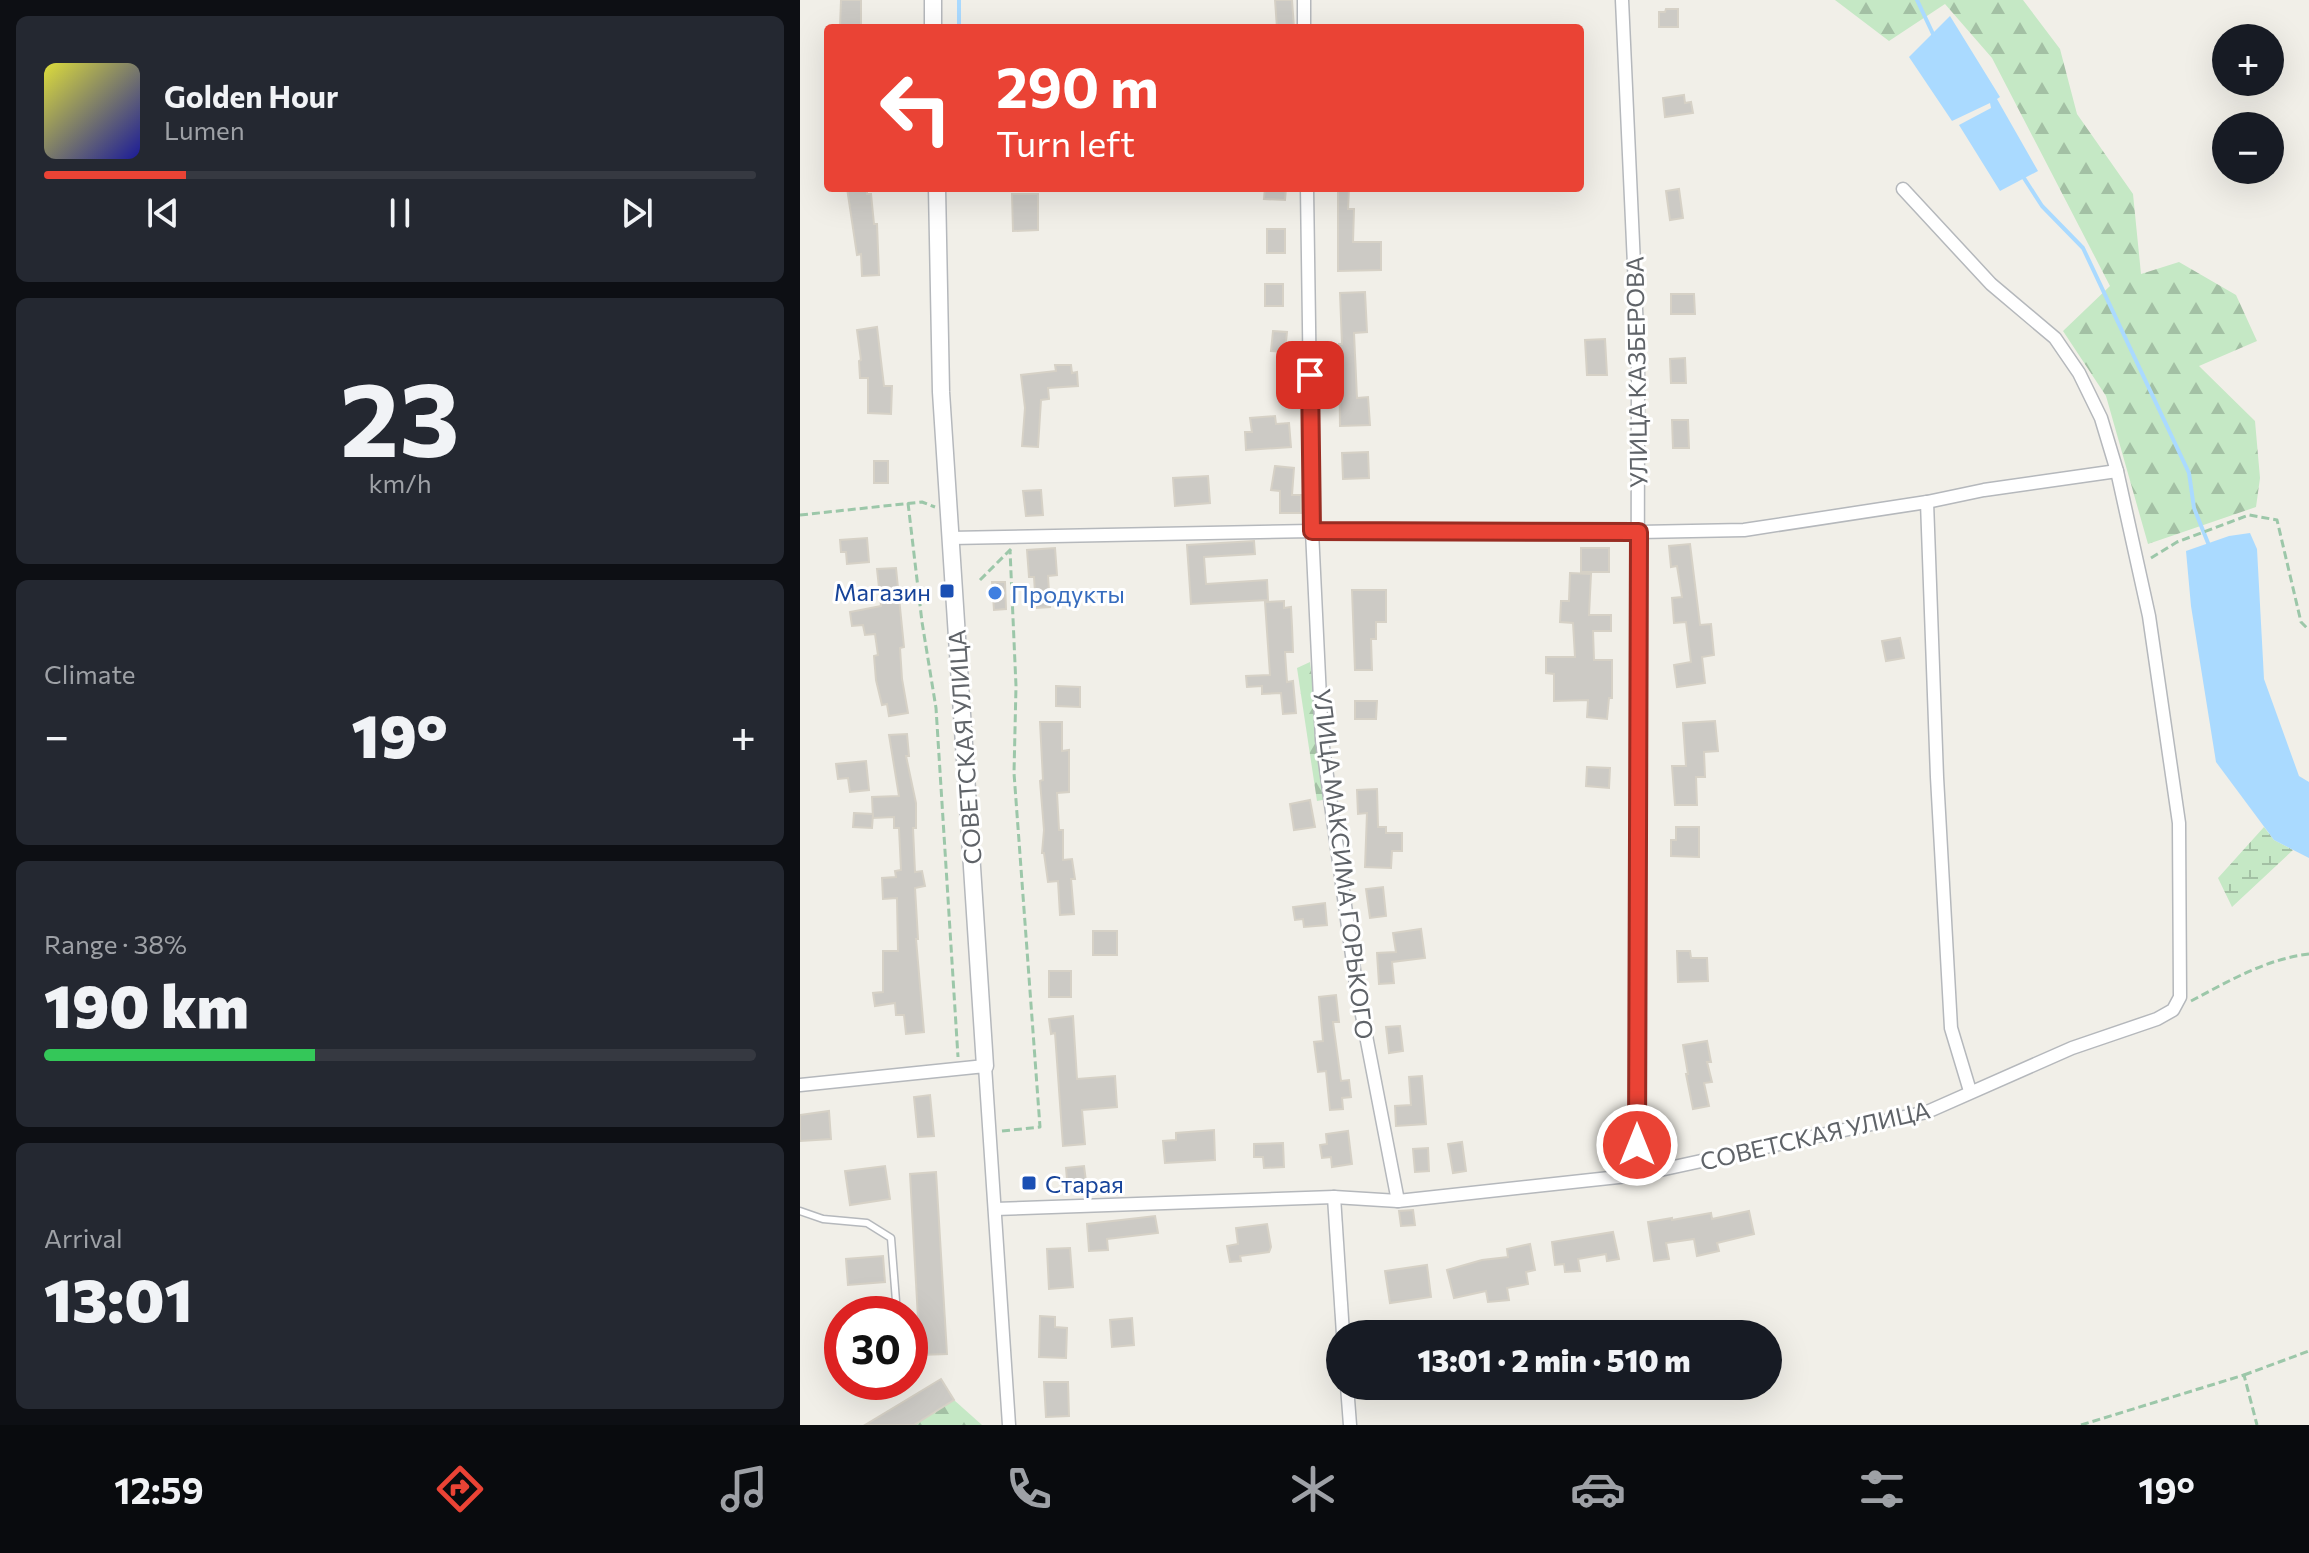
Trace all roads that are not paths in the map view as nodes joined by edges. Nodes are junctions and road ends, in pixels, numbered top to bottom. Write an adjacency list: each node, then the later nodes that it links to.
1 (933, 0): 4 (street)
2 (1304, 0): 5 (street)
3 (1622, 0): 12 (street, УЛИЦА КАЗБЕРОВА)
4 (933, 24)
5 (1304, 24)
6 (1903, 189): 9 (street)
7 (937, 192): 13 (street, СОВЕТСКАЯ УЛИЦА)
8 (1307, 192): 11 (street, УЛИЦА МАКСИМА ГОРЬКОГО)
9 (2117, 471): 10 (street); 16 (street, СОВЕТСКАЯ УЛИЦА)
10 (1927, 502): 12 (street); 16 (street)
11 (1312, 531): 12 (street); 13 (street); 19 (street, УЛИЦА МАКСИМА ГОРЬКОГО)
12 (1639, 532): 17 (street, УЛИЦА КАЗБЕРОВА)
13 (950, 538): 14 (street, СОВЕТСКАЯ УЛИЦА)
14 (985, 1066): 15 (street); 20 (street, СОВЕТСКАЯ УЛИЦА)
15 (800, 1085)
16 (1970, 1091): 17 (street, СОВЕТСКАЯ УЛИЦА)
17 (1637, 1175): 19 (street, СОВЕТСКАЯ УЛИЦА)
18 (1334, 1197): 19 (street, СОВЕТСКАЯ УЛИЦА); 20 (street, СОВЕТСКАЯ УЛИЦА); 23 (street)
19 (1398, 1201)
20 (995, 1209): 25 (street, СОВЕТСКАЯ УЛИЦА)
21 (800, 1211): 22 (lane)
22 (896, 1296)
23 (1342, 1320)
24 (1348, 1400): 26 (street)
25 (1009, 1425)
26 (1350, 1425)

